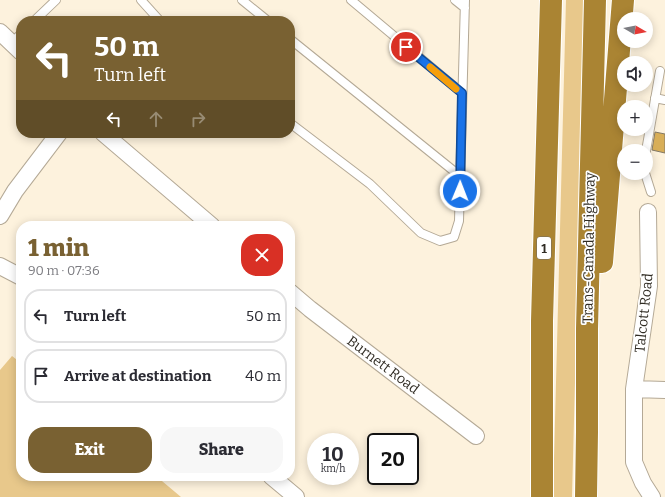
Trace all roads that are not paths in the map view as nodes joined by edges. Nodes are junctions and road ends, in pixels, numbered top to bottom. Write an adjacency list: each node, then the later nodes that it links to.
1 (56, 0): 10 (lane)
2 (141, 0): 11 (lane)
3 (242, 0): 12 (lane)
4 (351, 0): 17 (lane)
5 (455, 0): 9 (lane)
6 (551, 0): 39 (highway, 1)
7 (595, 0): 35 (highway, Trans-Canada Highway)
8 (623, 0): 35 (highway)
9 (465, 4): 17 (lane)
10 (39, 16)
11 (155, 16)
12 (262, 16)
13 (0, 32): 14 (street)
14 (16, 42)
15 (295, 43): 24 (lane)
16 (660, 71): 18 (lane)
17 (462, 93): 24 (lane)
18 (656, 98): 19 (lane); 23 (lane)
19 (665, 100)
20 (295, 127): 24 (lane)
21 (55, 138): 28 (street)
22 (109, 138): 29 (street)
23 (647, 144)
24 (460, 176)
25 (648, 180): 26 (lane)
26 (652, 192)
27 (648, 212): 33 (street, Talcott Road)
28 (0, 216)
29 (206, 221)
30 (0, 266): 31 (street)
31 (16, 274)
32 (295, 296): 36 (street, Burnett Road)
33 (634, 389): 34 (street); 41 (street, Talcott Road)
34 (662, 390)
35 (587, 432): 40 (highway, Trans-Canada Highway)
36 (476, 436)
37 (278, 481): 38 (street)
38 (296, 497)
39 (542, 497)
40 (586, 497)
41 (652, 497)

